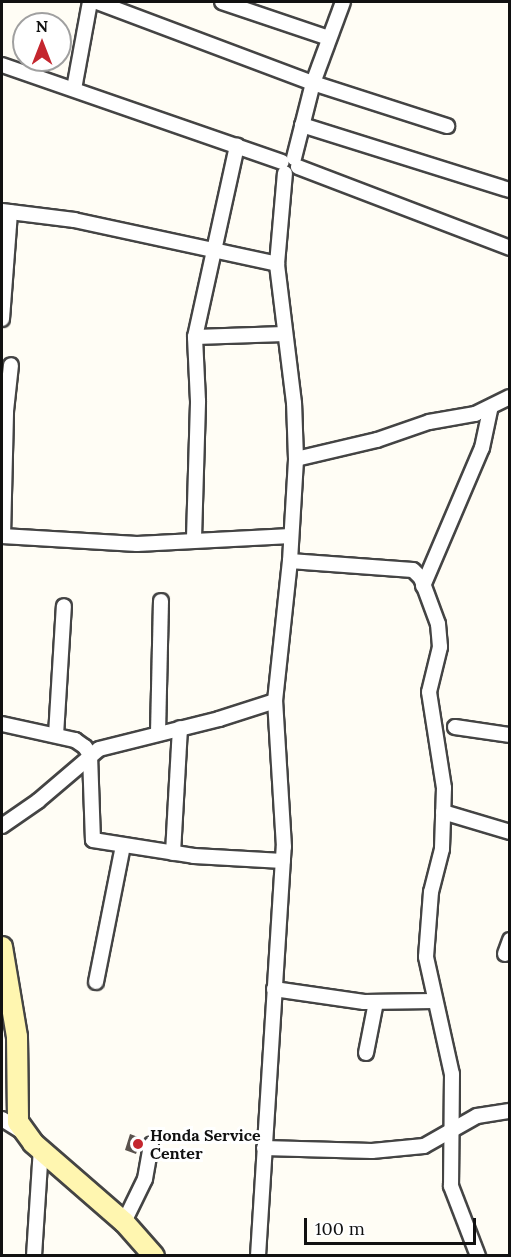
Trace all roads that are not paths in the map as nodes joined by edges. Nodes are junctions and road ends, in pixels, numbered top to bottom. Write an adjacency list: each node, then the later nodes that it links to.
1 (90, 2): 8 (street)
2 (97, 2): 7 (street)
3 (222, 2): 5 (street)
4 (343, 2): 5 (street)
5 (329, 38): 7 (street)
6 (2, 65): 8 (street)
7 (313, 83): 9 (street); 10 (street)
8 (74, 89): 11 (street)
9 (302, 124): 12 (street); 13 (street)
10 (447, 126)
11 (237, 146): 12 (street); 16 (street)
12 (290, 165): 15 (street); 17 (street)
13 (510, 190)
14 (6, 212): 16 (street); 18 (street)
15 (510, 248)
16 (212, 252): 17 (street); 20 (street)
17 (277, 264): 19 (street)
18 (2, 319)
19 (285, 334): 20 (street); 24 (street)
20 (195, 337): 27 (street)
21 (12, 365): 25 (street)
22 (510, 397): 23 (street)
23 (490, 409): 24 (street); 29 (street)
24 (296, 459): 26 (street)
25 (2, 536): 27 (street)
26 (291, 536): 27 (street); 28 (street)
27 (194, 538)
28 (290, 561): 29 (street); 32 (street)
29 (423, 586): 40 (street)
30 (161, 601): 36 (street)
31 (64, 606): 37 (street)
32 (275, 701): 35 (street); 45 (street)
33 (2, 724): 37 (street)
34 (455, 727): 38 (street)
35 (180, 728): 36 (street); 44 (street)
36 (158, 733): 39 (street)
37 (56, 735): 39 (street)
38 (510, 735)
39 (90, 755): 41 (street); 43 (street)
40 (443, 812): 42 (street); 49 (street)
41 (2, 826)
42 (510, 832)
43 (123, 846): 44 (street); 47 (street)
44 (173, 853): 45 (street)
45 (283, 861): 48 (street)
46 (2, 947): 55 (street)
47 (96, 982)
48 (274, 988): 50 (street); 57 (street)
49 (434, 1001): 50 (street); 54 (street)
50 (376, 1002): 51 (street)
51 (366, 1053)
52 (510, 1112): 54 (street)
53 (2, 1119): 55 (street)
54 (454, 1129): 57 (street); 63 (street)
55 (23, 1132): 58 (street)
56 (152, 1145): 59 (street)
57 (264, 1148): 62 (street)
58 (41, 1149): 59 (street); 60 (street)
59 (124, 1222): 61 (street)
60 (34, 1256)
61 (154, 1256)
62 (258, 1256)
63 (478, 1256)

